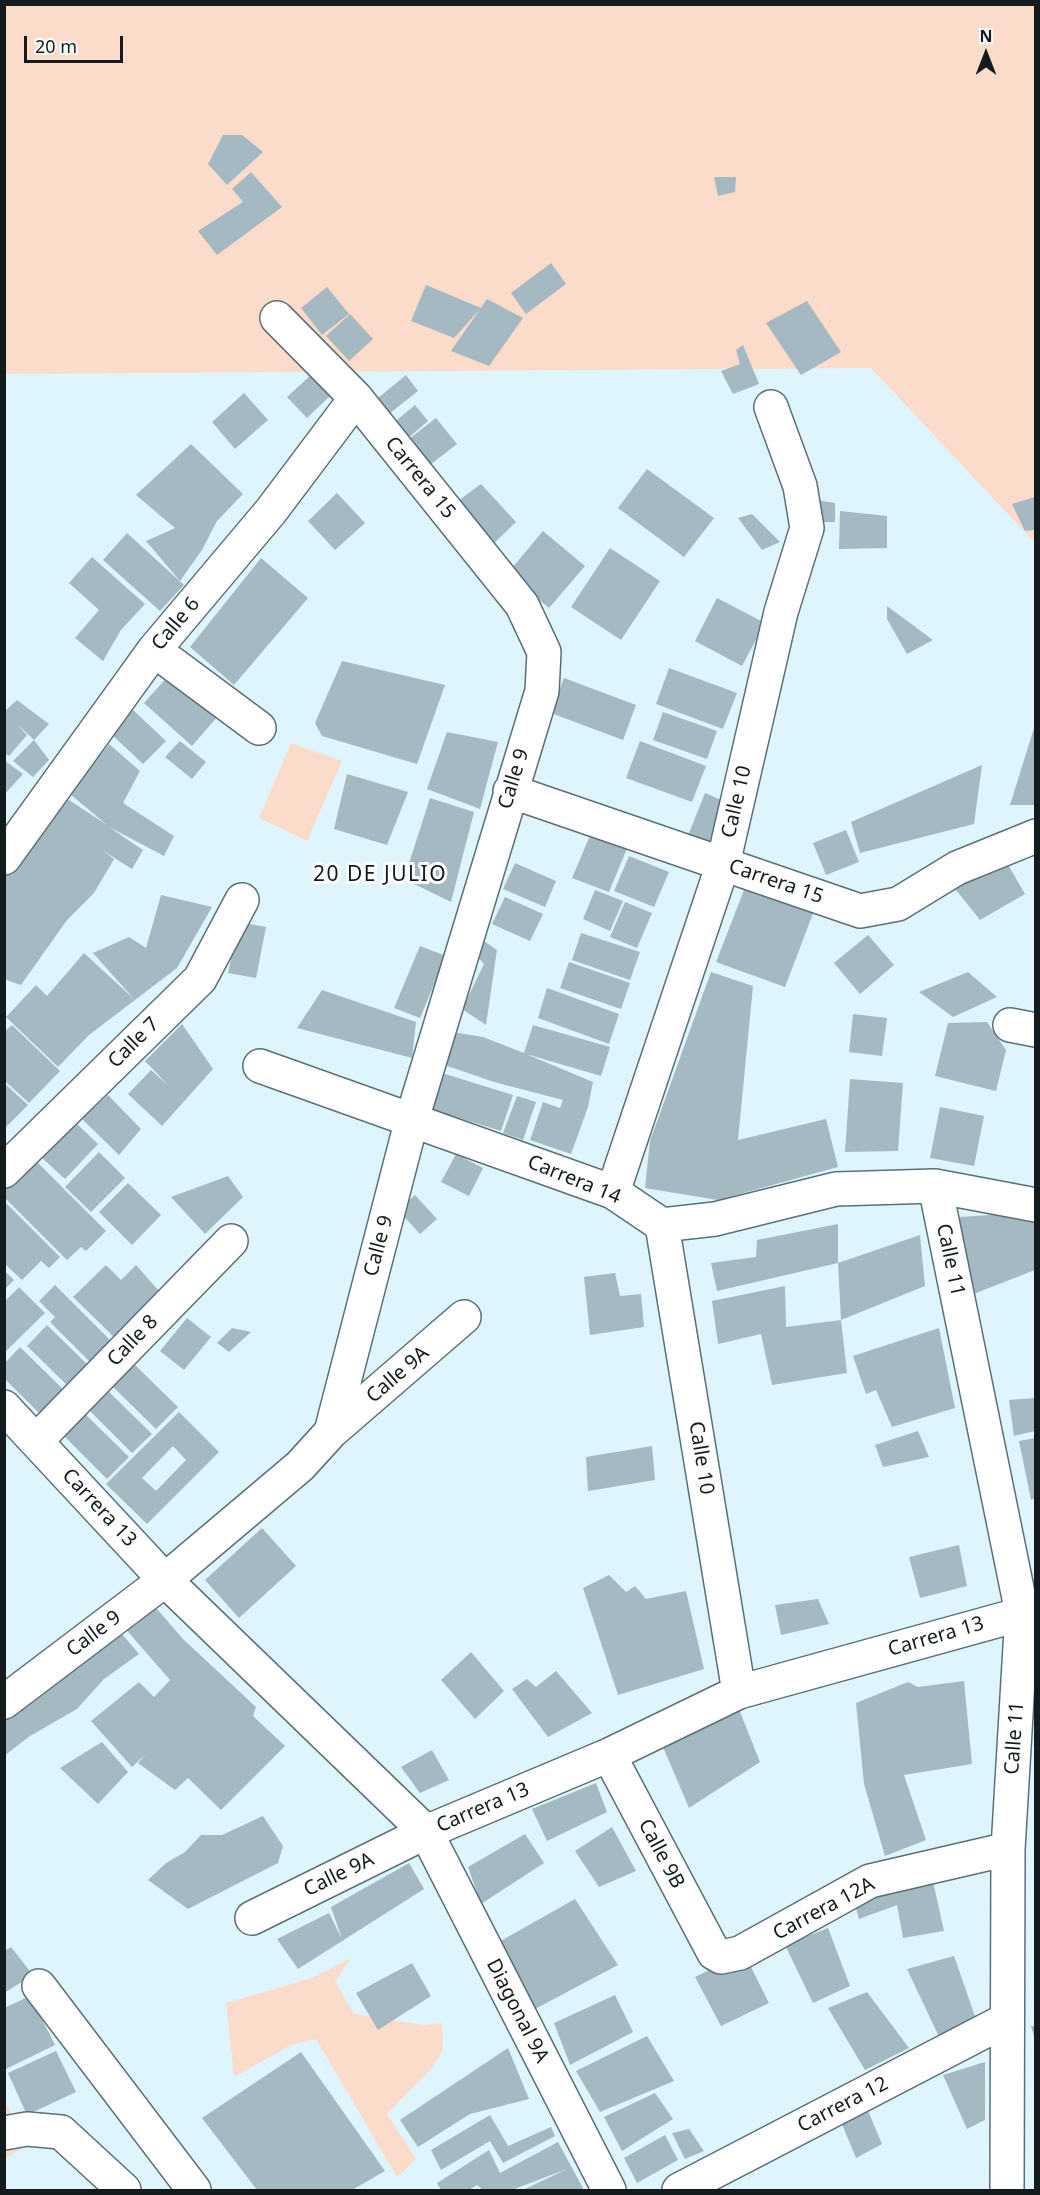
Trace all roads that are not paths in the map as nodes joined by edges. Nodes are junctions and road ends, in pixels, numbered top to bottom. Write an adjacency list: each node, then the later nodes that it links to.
1 (277, 318): 2 (street, Carrera 15)
2 (356, 398): 4 (street, Calle 6); 5 (street, Carrera 15)
3 (771, 407): 10 (street, Calle 10)
4 (154, 650): 6 (street); 9 (street, Calle 6)
5 (544, 652): 7 (street, Calle 9)
6 (259, 728)
7 (510, 791): 10 (street, Carrera 15); 13 (street, Calle 9)
8 (1035, 836): 10 (street, Carrera 15)
9 (4, 858)
10 (723, 864): 16 (street, Calle 10)
11 (242, 900): 14 (street, Calle 7)
12 (260, 1066): 13 (street, Carrera 14)
13 (412, 1119): 16 (street, Carrera 14); 22 (street, Calle 9)
14 (4, 1171)
15 (935, 1186): 17 (street); 18 (street); 25 (street, Calle 11)
16 (613, 1192): 18 (street, Carrera 14)
17 (1035, 1205)
18 (662, 1225): 26 (street, Calle 10)
19 (231, 1241): 23 (street, Calle 8)
20 (464, 1317): 22 (street, Calle 9A)
21 (4, 1407): 23 (street, Carrera 13)
22 (331, 1432): 24 (street, Calle 9)
23 (36, 1441): 24 (street, Carrera 13)
24 (165, 1580): 27 (street, Calle 9); 29 (street, Carrera 13)
25 (1029, 1612): 26 (street, Carrera 13); 30 (street, Calle 11)
26 (740, 1692): 28 (street, Carrera 13)
27 (4, 1702)
28 (609, 1755): 29 (street, Carrera 13); 32 (street, Calle 9B)
29 (426, 1832): 31 (street, Calle 9A); 38 (street, Diagonal 9A)
30 (1008, 1849): 32 (street, Carrera 12A); 34 (street, Calle 11)
31 (252, 1918)
32 (714, 1953)
33 (39, 1986): 37 (street)
34 (1006, 2020): 39 (street, Carrera 12); 40 (street, Calle 11)
35 (4, 2133): 36 (street)
36 (124, 2190)
37 (194, 2190)
38 (609, 2190)
39 (679, 2190)
40 (1007, 2190)

